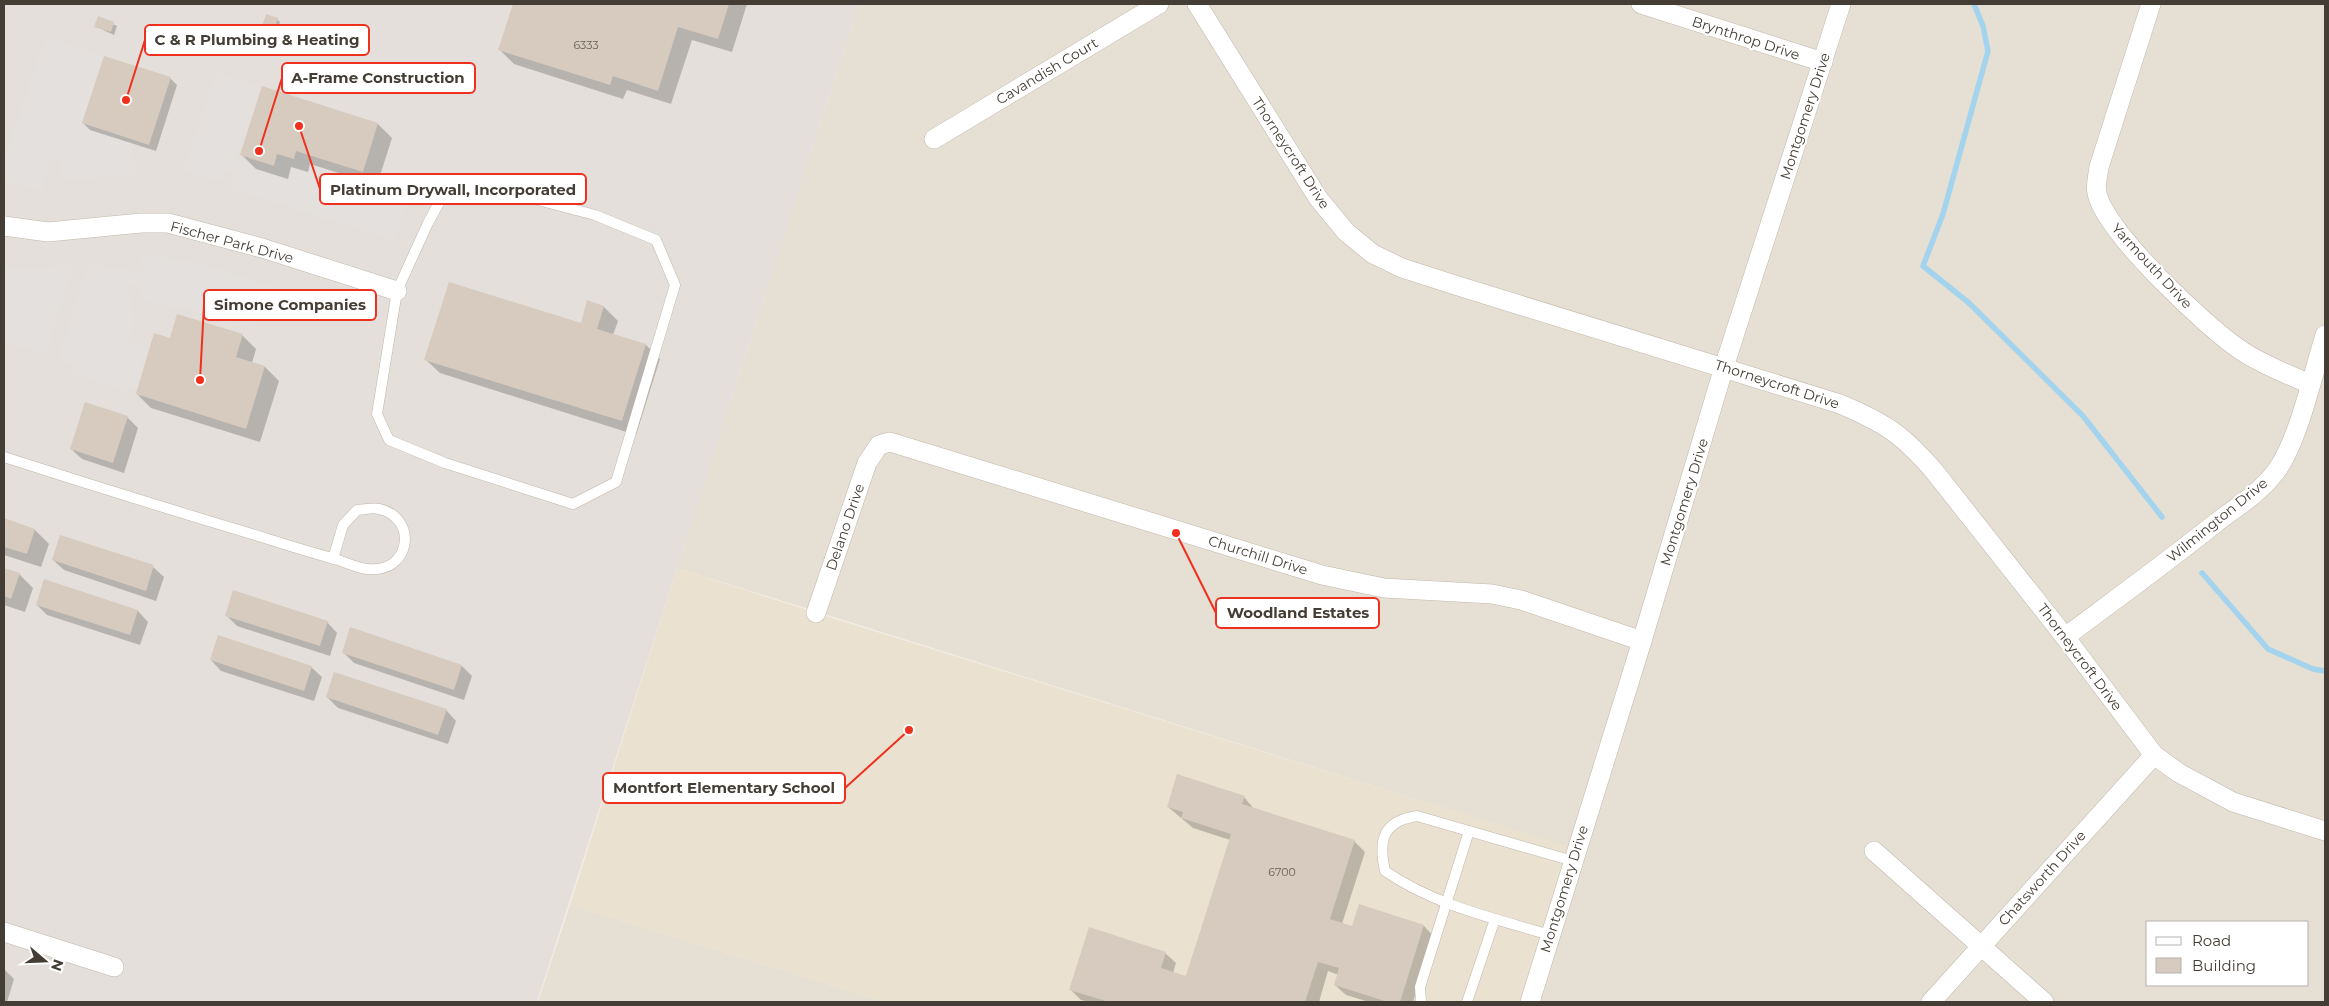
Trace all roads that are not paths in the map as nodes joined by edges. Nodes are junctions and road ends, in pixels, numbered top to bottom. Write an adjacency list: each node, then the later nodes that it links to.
1 (1159, 4): 7 (street, Cavandish Court)
2 (1197, 4): 11 (street, Thorneycroft Drive)
3 (1641, 4): 6 (street, Brynthrop Drive)
4 (1841, 4): 6 (street, Montgomery Drive)
5 (2151, 4): 12 (street, Yarmouth Drive)
6 (1823, 62): 11 (street, Montgomery Drive)
7 (934, 139)
8 (4, 226): 9 (street, Fischer Park Drive)
9 (397, 291): 9 (lane)
10 (2325, 335): 12 (street, Wilmington Drive)
11 (1724, 367): 17 (street, Thorneycroft Drive); 18 (street, Montgomery Drive)
12 (2310, 384): 17 (street, Wilmington Drive)
13 (879, 445): 16 (street, Delano Drive); 18 (street, Churchill Drive)
14 (4, 457): 15 (lane)
15 (333, 559): 15 (lane)
16 (816, 613)
17 (2065, 637): 19 (street, Thorneycroft Drive)
18 (1642, 641): 23 (street, Montgomery Drive)
19 (2154, 755): 21 (street, Thorneycroft Drive); 28 (street, Chatsworth Drive)
20 (1469, 831): 23 (lane); 24 (lane); 24 (lane)
21 (2325, 831)
22 (1874, 851): 28 (street)
23 (1573, 861): 27 (street, Montgomery Drive)
24 (1446, 905): 25 (lane); 30 (lane)
25 (1495, 919): 27 (lane); 31 (lane)
26 (4, 932): 29 (street)
27 (1550, 935): 32 (street, Montgomery Drive)
28 (1981, 945): 33 (street, Chatsworth Drive); 34 (street)
29 (114, 967)
30 (1421, 1002)
31 (1467, 1002)
32 (1530, 1002)
33 (1930, 1002)
34 (2044, 1002)

